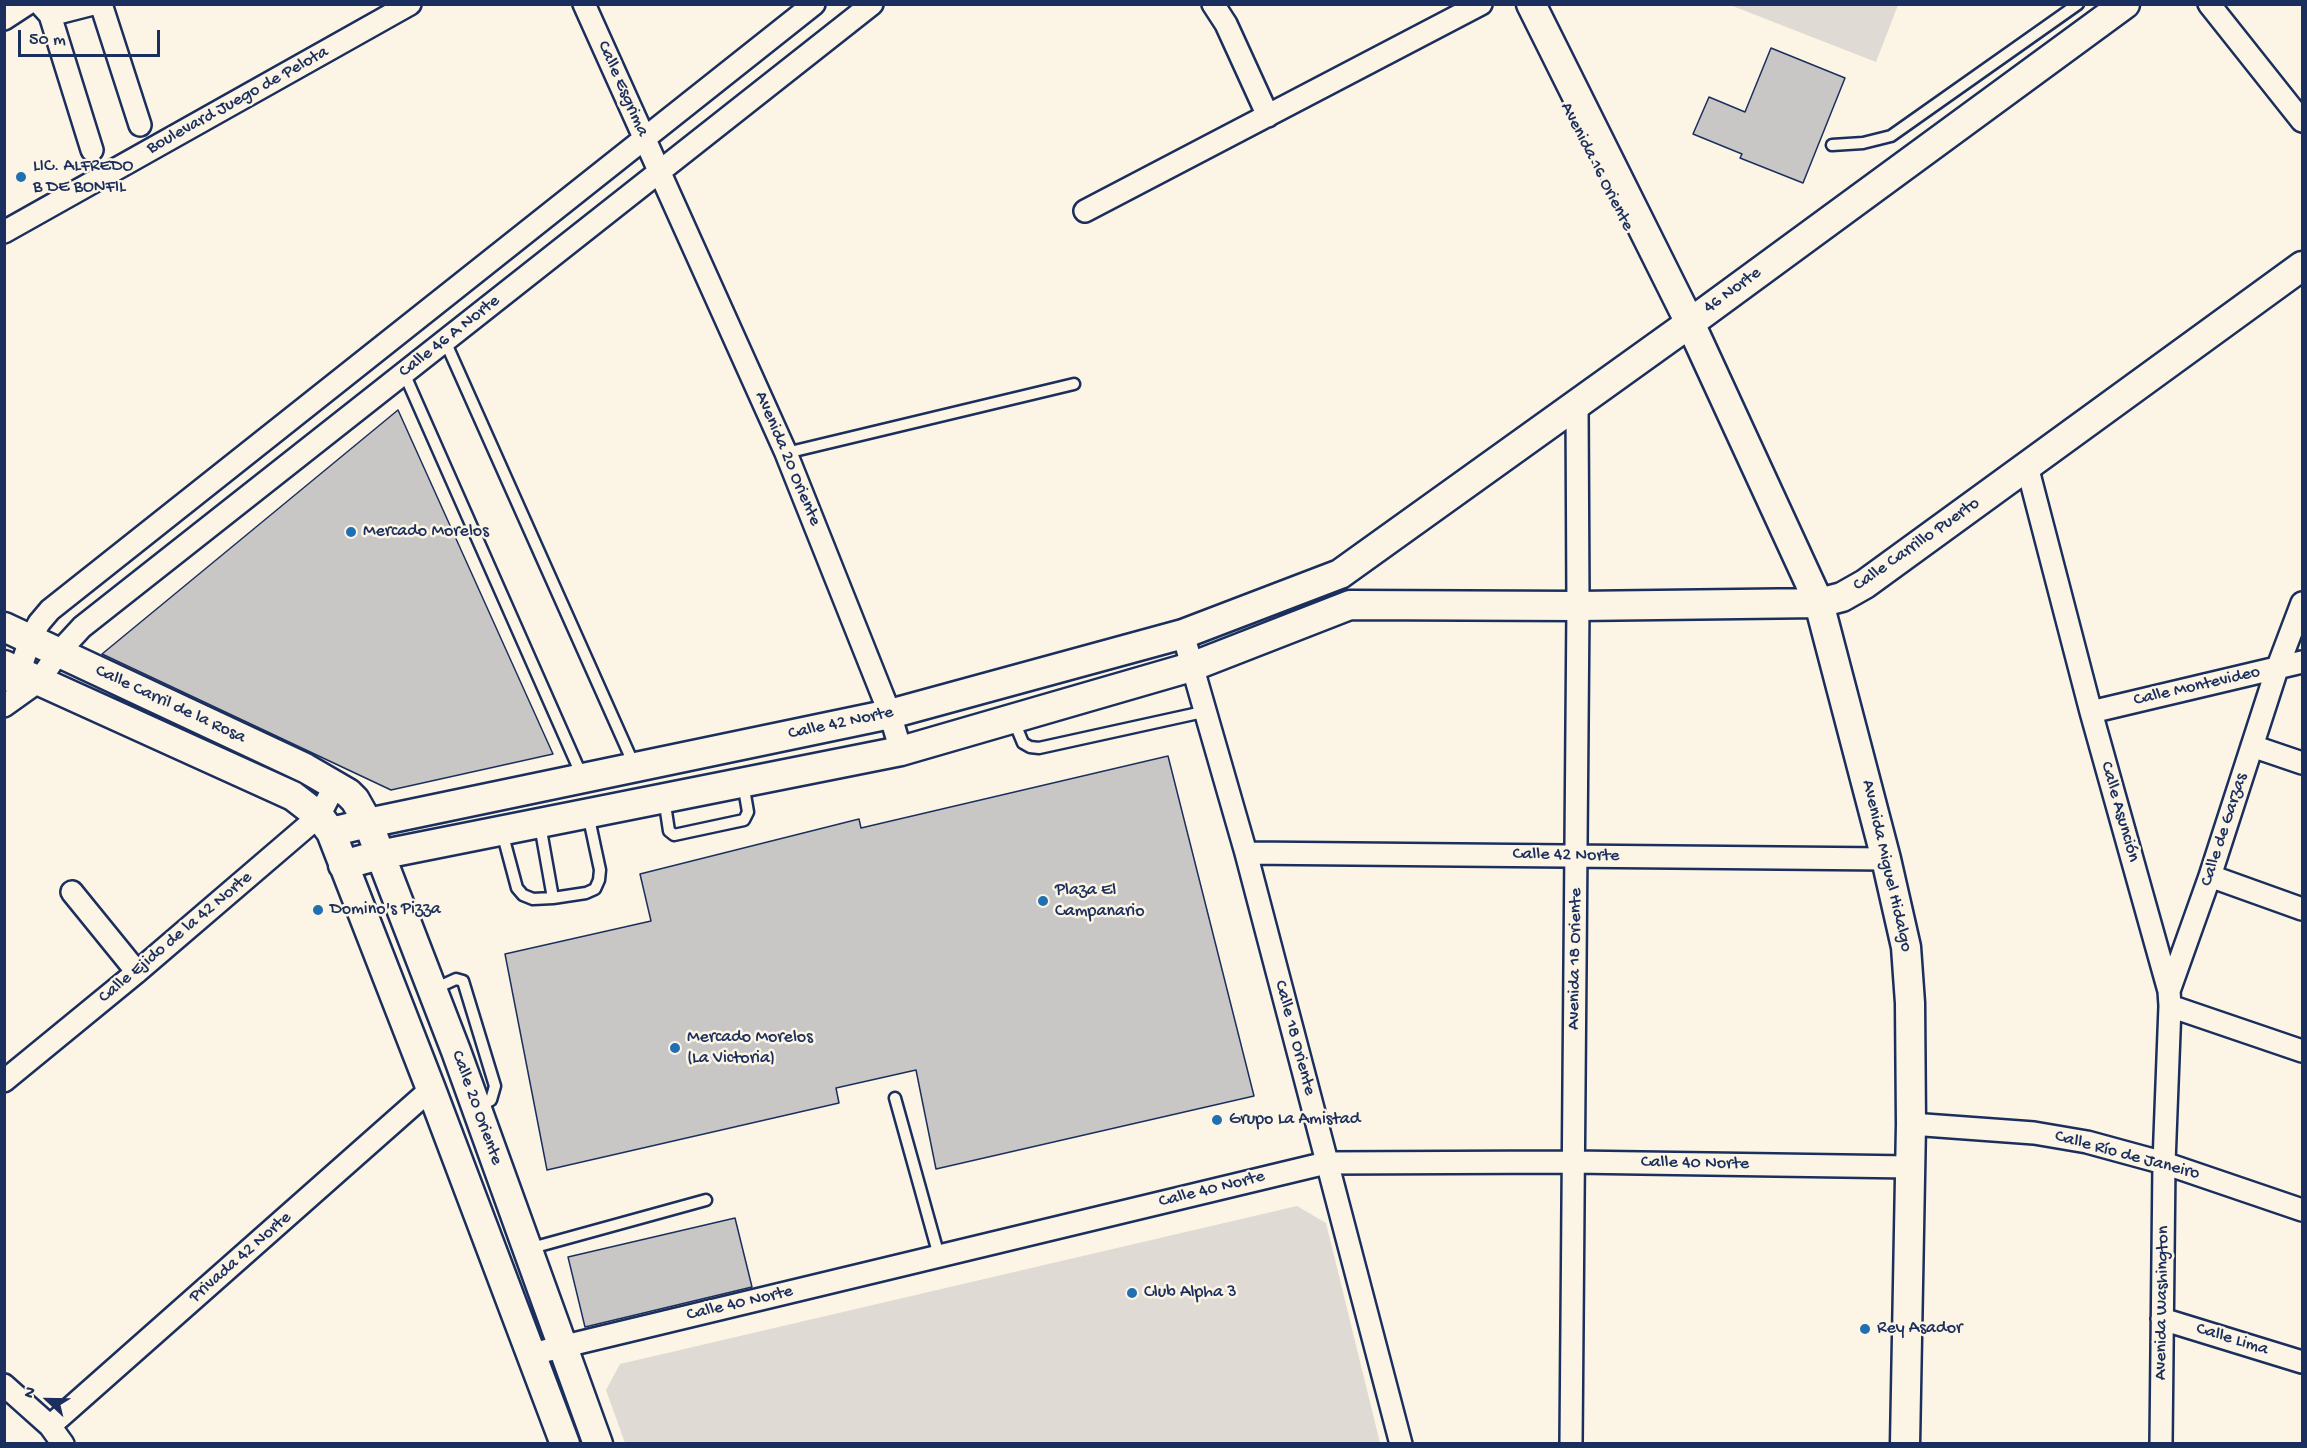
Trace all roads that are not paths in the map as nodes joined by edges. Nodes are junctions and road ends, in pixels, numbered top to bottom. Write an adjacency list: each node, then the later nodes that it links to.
1 (27, 4): 16 (street)
2 (93, 4): 15 (street)
3 (101, 4): 19 (street)
4 (410, 4): 25 (street, Boulevard Juego de Pelota)
5 (584, 4): 20 (street, Calle Esgrima)
6 (814, 4): 20 (street, Calle 46 A Norte)
7 (873, 4): 23 (street, Calle 46 A Norte)
8 (1213, 4): 17 (street)
9 (1480, 4): 17 (street)
10 (1512, 4): 29 (main road, Avenida 16 Oriente)
11 (1531, 4): 29 (main road, Avenida 16 Oriente)
12 (2078, 4): 21 (lane)
13 (2125, 4): 29 (main road, 46 Norte)
14 (2209, 4): 18 (street)
15 (45, 10): 22 (street)
16 (4, 19)
17 (1268, 116): 24 (street)
18 (2302, 121)
19 (140, 125)
20 (645, 140): 23 (street, Calle Esgrima); 27 (street, Calle 46 A Norte)
21 (1832, 145)
22 (92, 150)
23 (660, 172): 28 (street, Calle 46 A Norte); 34 (street, Avenida 20 Oriente)
24 (1085, 211)
25 (4, 232)
26 (2302, 266): 36 (main road, Calle Carrillo Puerto)
27 (464, 282): 28 (street); 35 (street, Calle 46 A Norte)
28 (484, 311): 30 (street, Calle 46 A Norte)
29 (1684, 326): 33 (main road, 46 Norte); 39 (main road, Avenida Miguel Hidalgo)
30 (445, 341): 31 (street, Calle 46 A Norte); 59 (lane)
31 (405, 373): 37 (street, Calle 46 A Norte); 60 (lane)
32 (1074, 384): 34 (lane)
33 (1577, 403): 38 (main road, 46 Norte); 42 (street, Avenida 18 Oriente)
34 (786, 453): 54 (street, Avenida 20 Oriente)
35 (237, 462): 37 (street); 45 (street, Calle 46 A Norte)
36 (2027, 466): 39 (main road, Calle Carrillo Puerto); 53 (street, Calle Asunción)
37 (257, 489): 46 (street, Calle 46 A Norte)
38 (1340, 574): 41 (main road); 44 (main road, Calle 42 Norte)
39 (1819, 603): 42 (main road, Calle Carrillo Puerto); 72 (main road, Avenida Miguel Hidalgo)
40 (2302, 603): 49 (street, Calle de Garzas)
41 (1350, 605): 42 (main road, Calle Carrillo Puerto); 48 (main road, Calle 42 Norte)
42 (1578, 606): 71 (street, Avenida 18 Oriente)
43 (4, 627): 45 (main road, Calle Carril de la Rosa)
44 (1183, 634): 48 (street, Calle 18 Oriente); 54 (main road, Calle 42 Norte)
45 (30, 640): 46 (main road, Calle Carril de la Rosa); 50 (street, Calle 46 A Norte)
46 (58, 653): 50 (street, Calle 46 A Norte); 62 (main road, Calle Carril de la Rosa)
47 (2302, 662): 49 (street, Calle Montevideo)
48 (1191, 667): 52 (street, Calle 18 Oriente); 55 (main road, Calle 42 Norte)
49 (2277, 669): 53 (street, Calle Montevideo); 56 (street, Calle de Garzas)
50 (21, 673): 51 (street); 67 (main road, Calle Carril de la Rosa)
51 (8, 703)
52 (1203, 712): 55 (lane); 69 (street, Calle 18 Oriente)
53 (2091, 712): 79 (street, Calle Asunción)
54 (890, 714): 57 (street, Avenida 20 Oriente); 59 (main road, Calle 42 Norte)
55 (1013, 719): 57 (main road, Calle 42 Norte)
56 (2252, 746): 58 (street); 74 (street, Calle de Garzas)
57 (901, 751): 61 (main road, Calle 42 Norte)
58 (2302, 763)
59 (635, 767): 60 (main road, Calle 42 Norte)
60 (583, 778): 65 (main road, Calle 42 Norte)
61 (743, 782): 63 (main road, Calle 42 Norte); 63 (lane)
62 (335, 785): 65 (main road, Calle 20 Oriente); 67 (street, Calle Ejido de la 42 Norte)
63 (664, 798): 64 (main road, Calle 42 Norte)
64 (588, 813): 66 (main road, Calle 42 Norte); 76 (lane)
65 (368, 823): 67 (main road, Calle 42 Norte); 70 (main road, Calle 20 Oriente)
66 (539, 823): 68 (main road, Calle 42 Norte); 76 (lane)
67 (325, 824): 73 (main road, Calle 20 Oriente); 78 (street, Calle Ejido de la 42 Norte)
68 (501, 831): 70 (main road, Calle 42 Norte); 76 (lane)
69 (1246, 853): 71 (street, Calle 42 Norte); 87 (street, Calle 18 Oriente)
70 (379, 855): 73 (main road, Calle 42 Norte); 91 (main road, Calle 20 Oriente)
71 (1577, 856): 72 (street, Calle 42 Norte); 85 (street, Avenida 18 Oriente)
72 (1886, 859): 84 (main road, Avenida Miguel Hidalgo)
73 (343, 865): 82 (main road, Calle 20 Oriente)
74 (2210, 876): 77 (street); 79 (street, Calle de Garzas)
75 (72, 892): 78 (street)
76 (553, 898)
77 (2302, 909)
78 (137, 972): 81 (street, Calle Ejido de la 42 Norte)
79 (2170, 998): 80 (street); 86 (street, Calle Asunción)
80 (2302, 1051)
81 (4, 1082)
82 (431, 1089): 95 (main road, Calle 20 Oriente); 98 (street, Privada 42 Norte)
83 (895, 1098): 92 (lane)
84 (1911, 1124): 86 (street, Calle Río de Janeiro); 88 (main road, Avenida Miguel Hidalgo)
85 (1574, 1162): 87 (street, Calle 40 Norte); 88 (street, Calle 40 Norte); 103 (street, Avenida 18 Oriente)
86 (2164, 1162): 90 (street, Calle Río de Janeiro); 93 (street, Avenida Washington)
87 (1326, 1163): 92 (street, Calle 40 Norte); 102 (street, Calle 18 Oriente)
88 (1910, 1167): 104 (main road, Avenida Miguel Hidalgo)
89 (706, 1200): 91 (lane)
90 (2302, 1210)
91 (528, 1249): 94 (main road, Calle 20 Oriente)
92 (939, 1256): 94 (street, Calle 40 Norte)
93 (2162, 1319): 96 (street, Calle Lima); 105 (street, Avenida Washington)
94 (562, 1346): 95 (street, Calle 40 Norte); 101 (main road, Calle 20 Oriente)
95 (532, 1354): 100 (main road, Calle 20 Oriente)
96 (2302, 1362)
97 (4, 1385): 98 (street)
98 (50, 1426): 99 (street)
99 (63, 1443)
100 (565, 1443)
101 (598, 1443)
102 (1401, 1443)
103 (1571, 1443)
104 (1905, 1443)
105 (2161, 1443)

